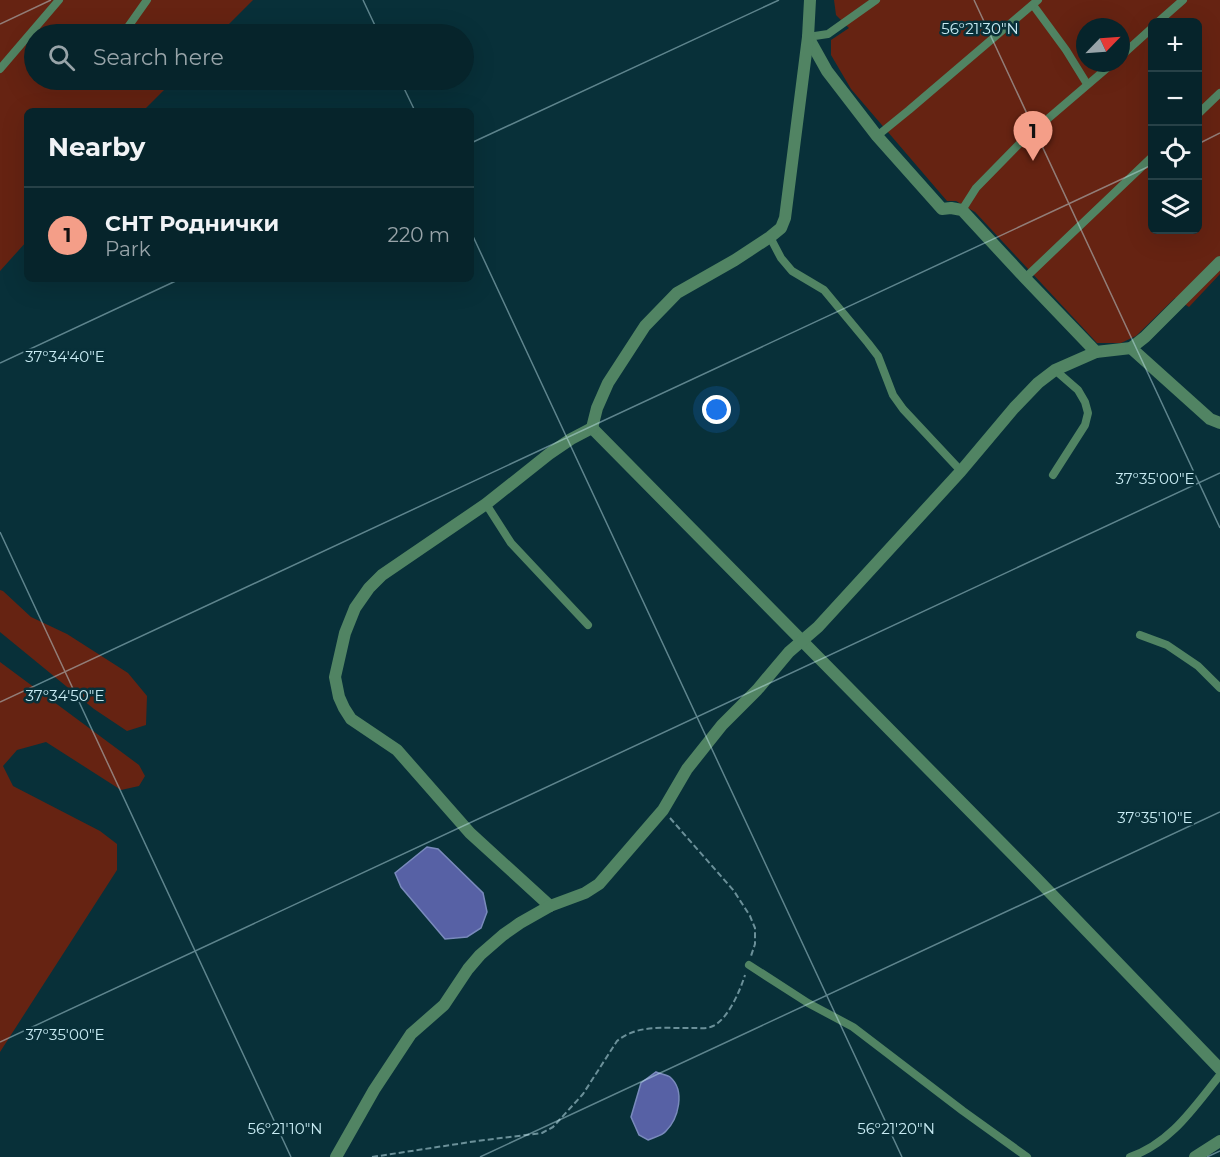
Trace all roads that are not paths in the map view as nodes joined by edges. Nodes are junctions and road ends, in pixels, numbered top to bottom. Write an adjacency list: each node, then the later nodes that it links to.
1 (59, 0): 8 (lane)
2 (147, 0): 9 (lane)
3 (810, 0): 11 (street)
4 (876, 0): 11 (lane)
5 (1183, 0): 7 (lane)
6 (1036, 2): 16 (lane); 19 (lane)
7 (1163, 18)
8 (38, 24)
9 (130, 24)
10 (1148, 32): 13 (lane)
11 (808, 38): 19 (street); 22 (street)
12 (24, 41): 14 (lane)
13 (1130, 48)
14 (0, 69)
15 (1102, 72): 16 (lane)
16 (1087, 84): 21 (lane)
17 (1220, 93): 18 (lane)
18 (1202, 109)
19 (877, 135): 21 (street)
20 (1148, 161): 24 (lane)
21 (962, 210): 24 (street)
22 (770, 237): 29 (street); 30 (lane)
23 (1220, 262): 25 (street)
24 (1025, 278): 26 (street)
25 (1131, 348): 26 (street); 28 (street)
26 (1096, 352): 27 (street)
27 (1055, 370): 30 (street); 31 (lane)
28 (1220, 423)
29 (592, 428): 32 (street); 35 (street)
30 (961, 471): 35 (street)
31 (1053, 475)
32 (486, 504): 33 (lane); 37 (street)
33 (588, 626)
34 (1140, 635): 36 (lane)
35 (803, 641): 37 (street); 39 (street)
36 (1220, 688)
37 (550, 906): 42 (street)
38 (749, 964): 43 (lane)
39 (1220, 1069)
40 (1220, 1075): 44 (lane)
41 (1220, 1140): 45 (street)
42 (336, 1157)
43 (1027, 1157)
44 (1130, 1157)
45 (1195, 1157)

